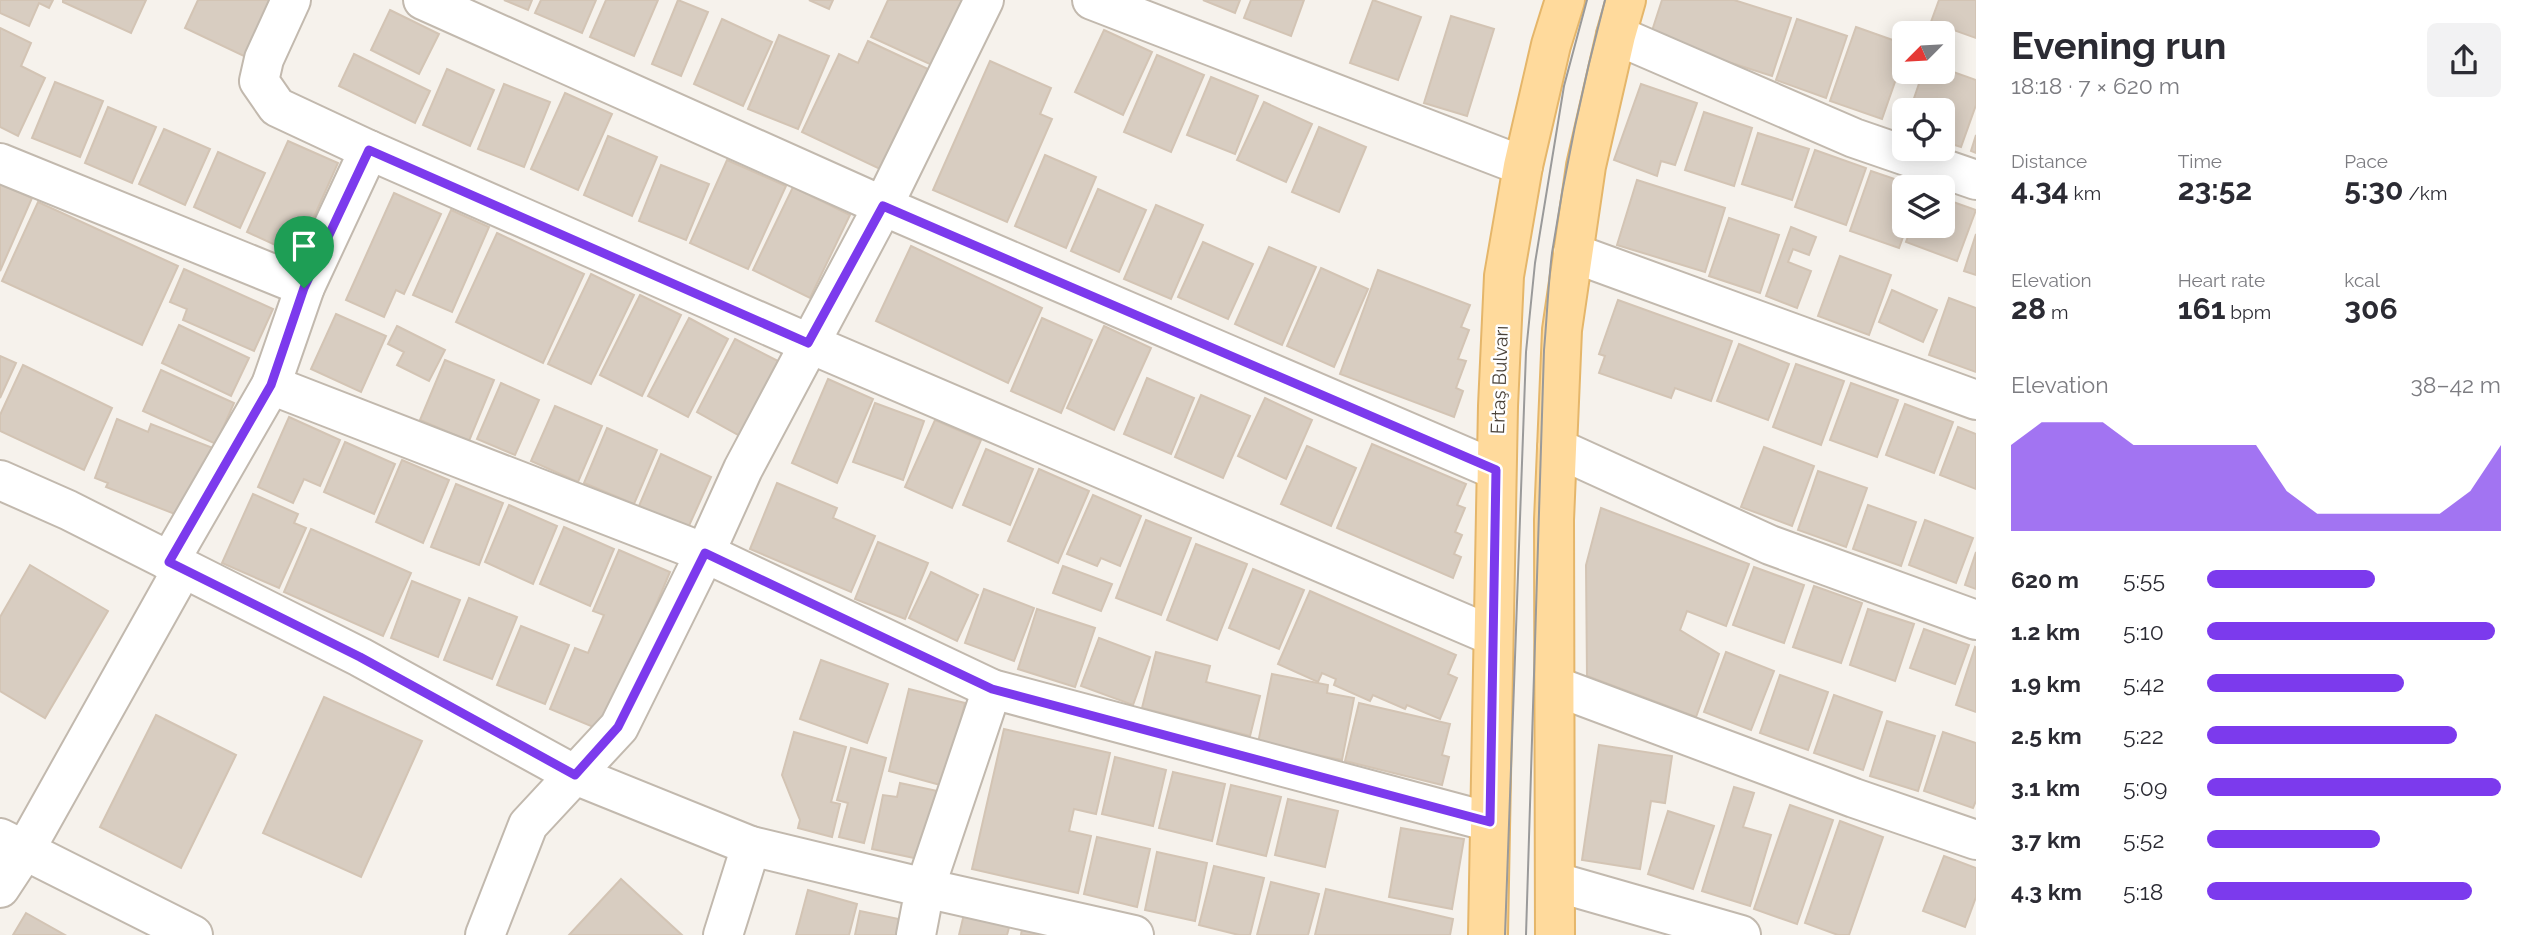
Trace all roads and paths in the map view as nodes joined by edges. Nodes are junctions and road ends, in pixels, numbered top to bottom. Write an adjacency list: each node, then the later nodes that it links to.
1 (291, 0): 7 (street)
2 (423, 0): 11 (street)
3 (984, 0): 11 (street)
4 (1092, 0): 9 (street)
5 (1565, 0): 9 (main road, Ertaş Bulvarı)
6 (1621, 17): 10 (street); 12 (main road)
7 (369, 150): 13 (street); 14 (street)
8 (0, 163): 13 (street)
9 (1523, 166): 18 (main road, Ertaş Bulvarı)
10 (1976, 180)
11 (883, 206): 14 (street); 18 (street)
12 (1573, 253): 16 (street); 17 (main road)
13 (304, 288): 15 (street)
14 (808, 343): 20 (street); 23 (street)
15 (271, 385): 20 (street); 21 (street)
16 (1976, 400)
17 (1557, 448): 22 (street); 24 (main road)
18 (1496, 470): 23 (main road, Ertaş Bulvarı)
19 (0, 480): 21 (street)
20 (705, 553): 25 (street); 26 (street)
21 (176, 565): 26 (street); 29 (street)
22 (1976, 620)
23 (1493, 636): 27 (main road, Ertaş Bulvarı)
24 (1555, 686): 28 (street); 31 (main road)
25 (992, 689): 27 (street); 33 (street)
26 (575, 775): 30 (street); 35 (street)
27 (1490, 822): 39 (main road, Ertaş Bulvarı)
28 (1976, 840)
29 (13, 844): 32 (street); 34 (street)
30 (751, 846): 33 (street); 36 (street)
31 (1556, 882): 40 (main road); 41 (street)
32 (0, 888)
33 (925, 888): 37 (street); 38 (street)
34 (193, 935)
35 (485, 935)
36 (723, 935)
37 (916, 935)
38 (1133, 935)
39 (1488, 935)
40 (1555, 935)
41 (1741, 935)

